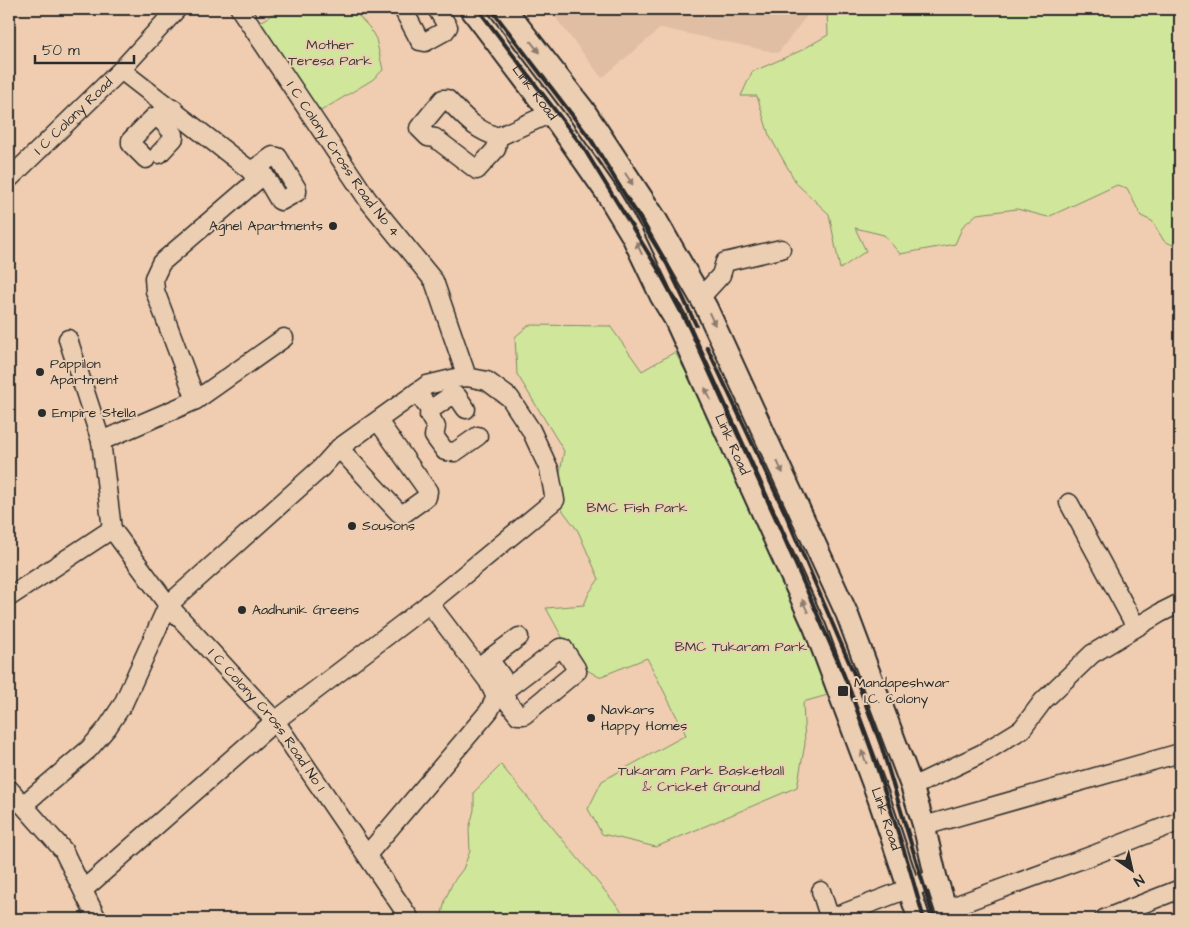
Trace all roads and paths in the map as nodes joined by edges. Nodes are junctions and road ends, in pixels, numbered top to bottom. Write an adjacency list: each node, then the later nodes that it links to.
1 (177, 9): 7 (street, I C Colony Road)
2 (240, 9): 16 (street, I C Colony Cross Road No 4)
3 (403, 9): 4 (street)
4 (438, 9)
5 (471, 9): 8 (main road, Link Road)
6 (505, 9): 13 (main road, Link Road, one-way to 13)
7 (121, 70): 9 (street); 11 (street, I C Colony Road)
8 (551, 113): 10 (street); 43 (main road, Link Road, one-way to 8)
9 (168, 115): 9 (street); 18 (street)
10 (498, 137): 10 (street)
11 (9, 178)
12 (782, 249): 13 (street)
13 (700, 298): 36 (main road, Link Road, one-way to 36)
14 (284, 338): 18 (street)
15 (68, 339): 23 (street)
16 (467, 377): 17 (street); 29 (street)
17 (417, 392): 20 (street); 21 (street)
18 (196, 400): 23 (street)
19 (466, 409): 20 (street)
20 (430, 410): 22 (street)
21 (378, 421): 24 (street); 24 (street)
22 (478, 436)
23 (101, 441): 26 (street)
24 (339, 448): 30 (street)
25 (1069, 503): 31 (street)
26 (112, 529): 27 (street); 30 (street, I C Colony Cross Road No 1)
27 (9, 597)
28 (1180, 603): 31 (street)
29 (429, 604): 33 (street); 34 (street)
30 (168, 605): 34 (street, I C Colony Cross Road No 1); 38 (street)
31 (1136, 628): 36 (street)
32 (519, 637): 33 (street)
33 (483, 663): 41 (street)
34 (275, 721): 41 (street, I C Colony Cross Road No 1); 45 (street)
35 (1180, 753): 40 (street)
36 (912, 787): 40 (main road, Link Road)
37 (9, 789): 38 (street)
38 (23, 805): 45 (street)
39 (1180, 820): 46 (street)
40 (924, 826): 42 (main road, Link Road)
41 (367, 855): 48 (street, I C Colony Cross Road No 1)
42 (936, 878): 43 (street); 46 (main road, Link Road)
43 (908, 887): 50 (street); 51 (main road, Link Road)
44 (1180, 889): 52 (street)
45 (83, 890): 47 (street)
46 (947, 914)
47 (98, 919)
48 (410, 919)
49 (824, 919): 50 (street)
50 (830, 919)
51 (919, 919)
52 (1104, 919)

